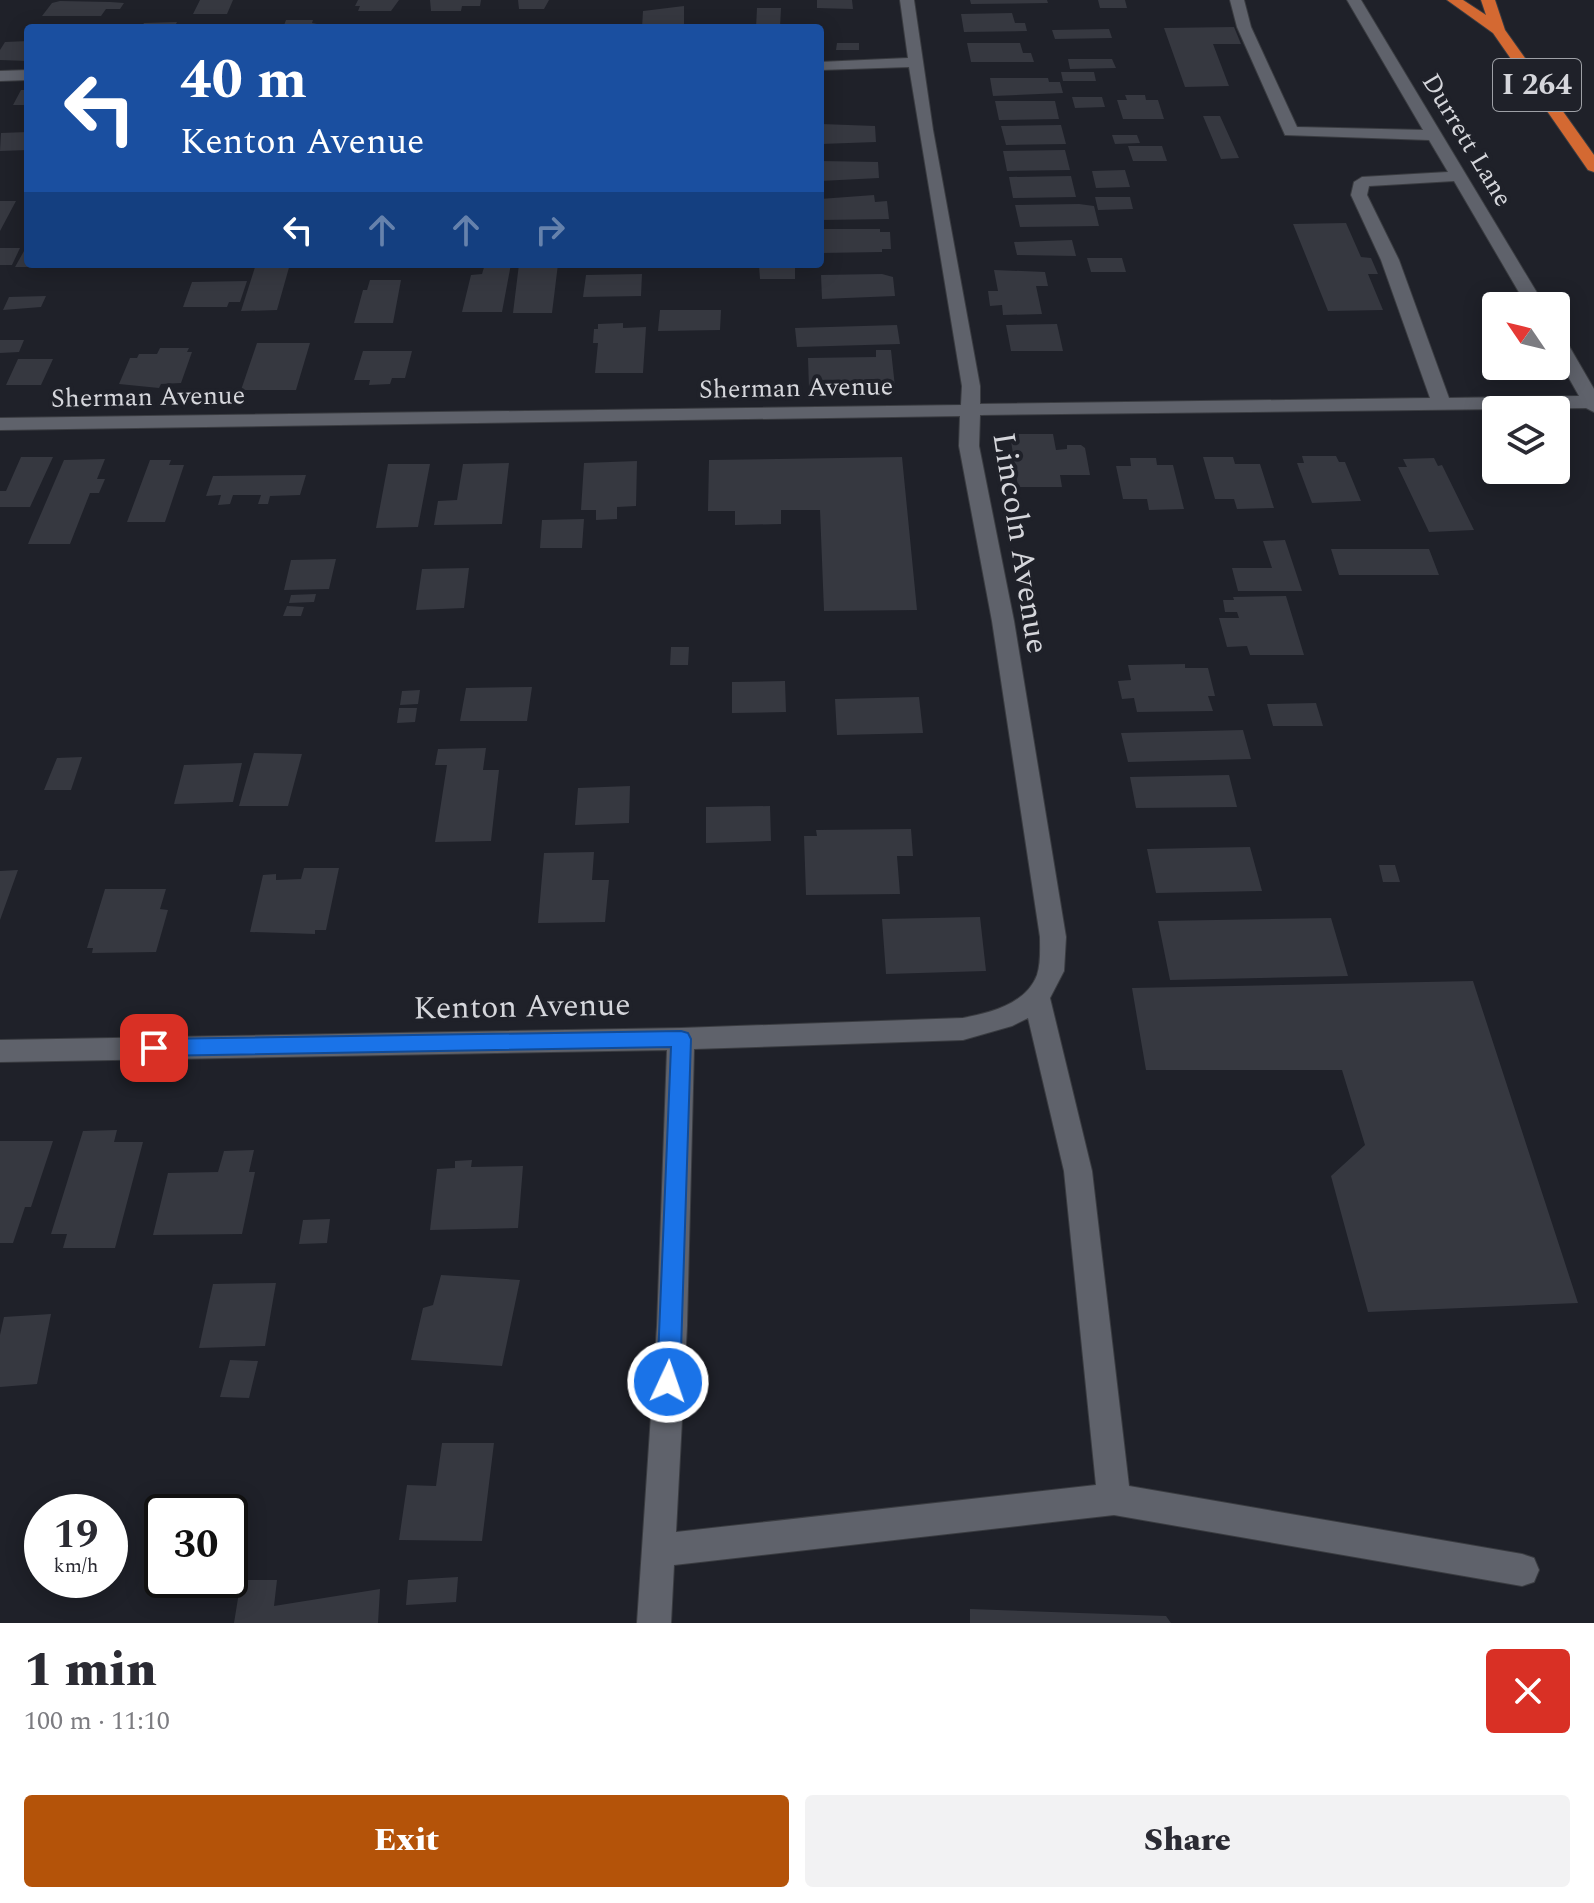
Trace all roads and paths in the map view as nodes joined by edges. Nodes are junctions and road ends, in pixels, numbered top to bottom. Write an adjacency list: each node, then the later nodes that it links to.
1 (907, 0): 7 (street, Lincoln Avenue)
2 (1237, 0): 11 (street)
3 (1354, 0): 11 (street, Durrett Lane)
4 (1454, 0): 6 (highway)
5 (1488, 0): 6 (highway, I 264)
6 (1498, 30): 12 (highway, I 264)
7 (915, 62): 8 (street); 18 (street, Lincoln Avenue)
8 (824, 66)
9 (24, 75): 10 (street)
10 (0, 76)
11 (1434, 135): 13 (street, Durrett Lane)
12 (1594, 167)
13 (1458, 176): 14 (street, Durrett Lane); 16 (street)
14 (1528, 292)
15 (1570, 364): 17 (street)
16 (1442, 404): 17 (street, Sherman Avenue); 18 (street, Sherman Avenue)
17 (1593, 404)
18 (970, 409): 19 (street, Sherman Avenue); 20 (street, Lincoln Avenue)
19 (0, 424)
20 (1037, 998): 21 (street, Kenton Avenue); 23 (street)
21 (681, 1039): 22 (street, Kenton Avenue); 24 (street)
22 (0, 1051)
23 (1114, 1499): 24 (street); 25 (street)
24 (659, 1550): 26 (street)
25 (1522, 1570)
26 (654, 1623)

